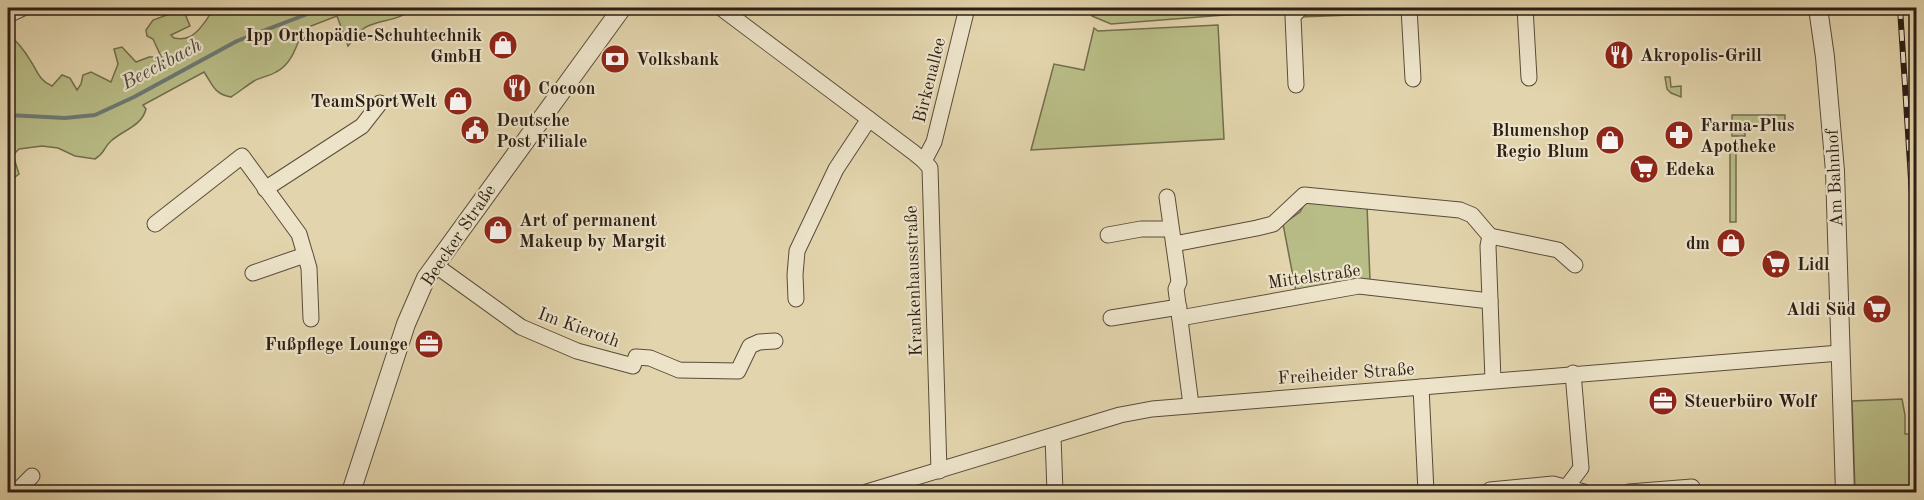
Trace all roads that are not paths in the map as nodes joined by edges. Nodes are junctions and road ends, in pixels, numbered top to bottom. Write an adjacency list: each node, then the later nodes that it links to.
1 (23, 8): 9 (street)
2 (622, 8): 23 (street, Beecker Straße)
3 (721, 8): 14 (street)
4 (967, 8): 15 (street, Birkenallee)
5 (1301, 8): 12 (street)
6 (1409, 8): 11 (street)
7 (1525, 8): 10 (street)
8 (1818, 8): 32 (street, Am Bahnhof)
9 (8, 15)
10 (1528, 78)
11 (1413, 79)
12 (1296, 86)
13 (380, 103): 16 (street)
14 (869, 119): 15 (street); 26 (street)
15 (924, 161): 38 (street, Krankenhausstraße)
16 (265, 189): 18 (street); 22 (street)
17 (1167, 197): 20 (street)
18 (155, 224)
19 (1108, 235): 20 (street)
20 (1173, 236): 21 (street); 28 (street)
21 (1490, 236): 24 (street); 27 (street)
22 (305, 255): 25 (street); 30 (street)
23 (435, 265): 31 (street, Im Kieroth); 44 (street, Beecker Straße)
24 (1575, 265)
25 (253, 273)
26 (796, 298)
27 (1490, 301): 28 (street, Mittelstraße); 34 (street)
28 (1179, 312): 29 (street, Mittelstraße); 36 (street)
29 (1111, 318)
30 (311, 319)
31 (775, 341)
32 (1840, 353): 33 (street, Freiheider Straße); 50 (street, Am Bahnhof)
33 (1573, 374): 34 (street, Freiheider Straße); 42 (street)
34 (1493, 380): 35 (street, Freiheider Straße)
35 (1421, 387): 36 (street, Freiheider Straße); 47 (street)
36 (1191, 405): 37 (street, Freiheider Straße)
37 (1053, 436): 38 (street, Freiheider Straße); 46 (street)
38 (939, 471): 45 (street, Freiheider Straße)
39 (32, 476): 43 (street)
40 (1692, 487): 49 (street)
41 (1490, 490): 42 (street)
42 (1566, 490): 48 (street)
43 (16, 492)
44 (351, 492)
45 (867, 492)
46 (1054, 492)
47 (1426, 492)
48 (1584, 492)
49 (1629, 492)
50 (1845, 492)

